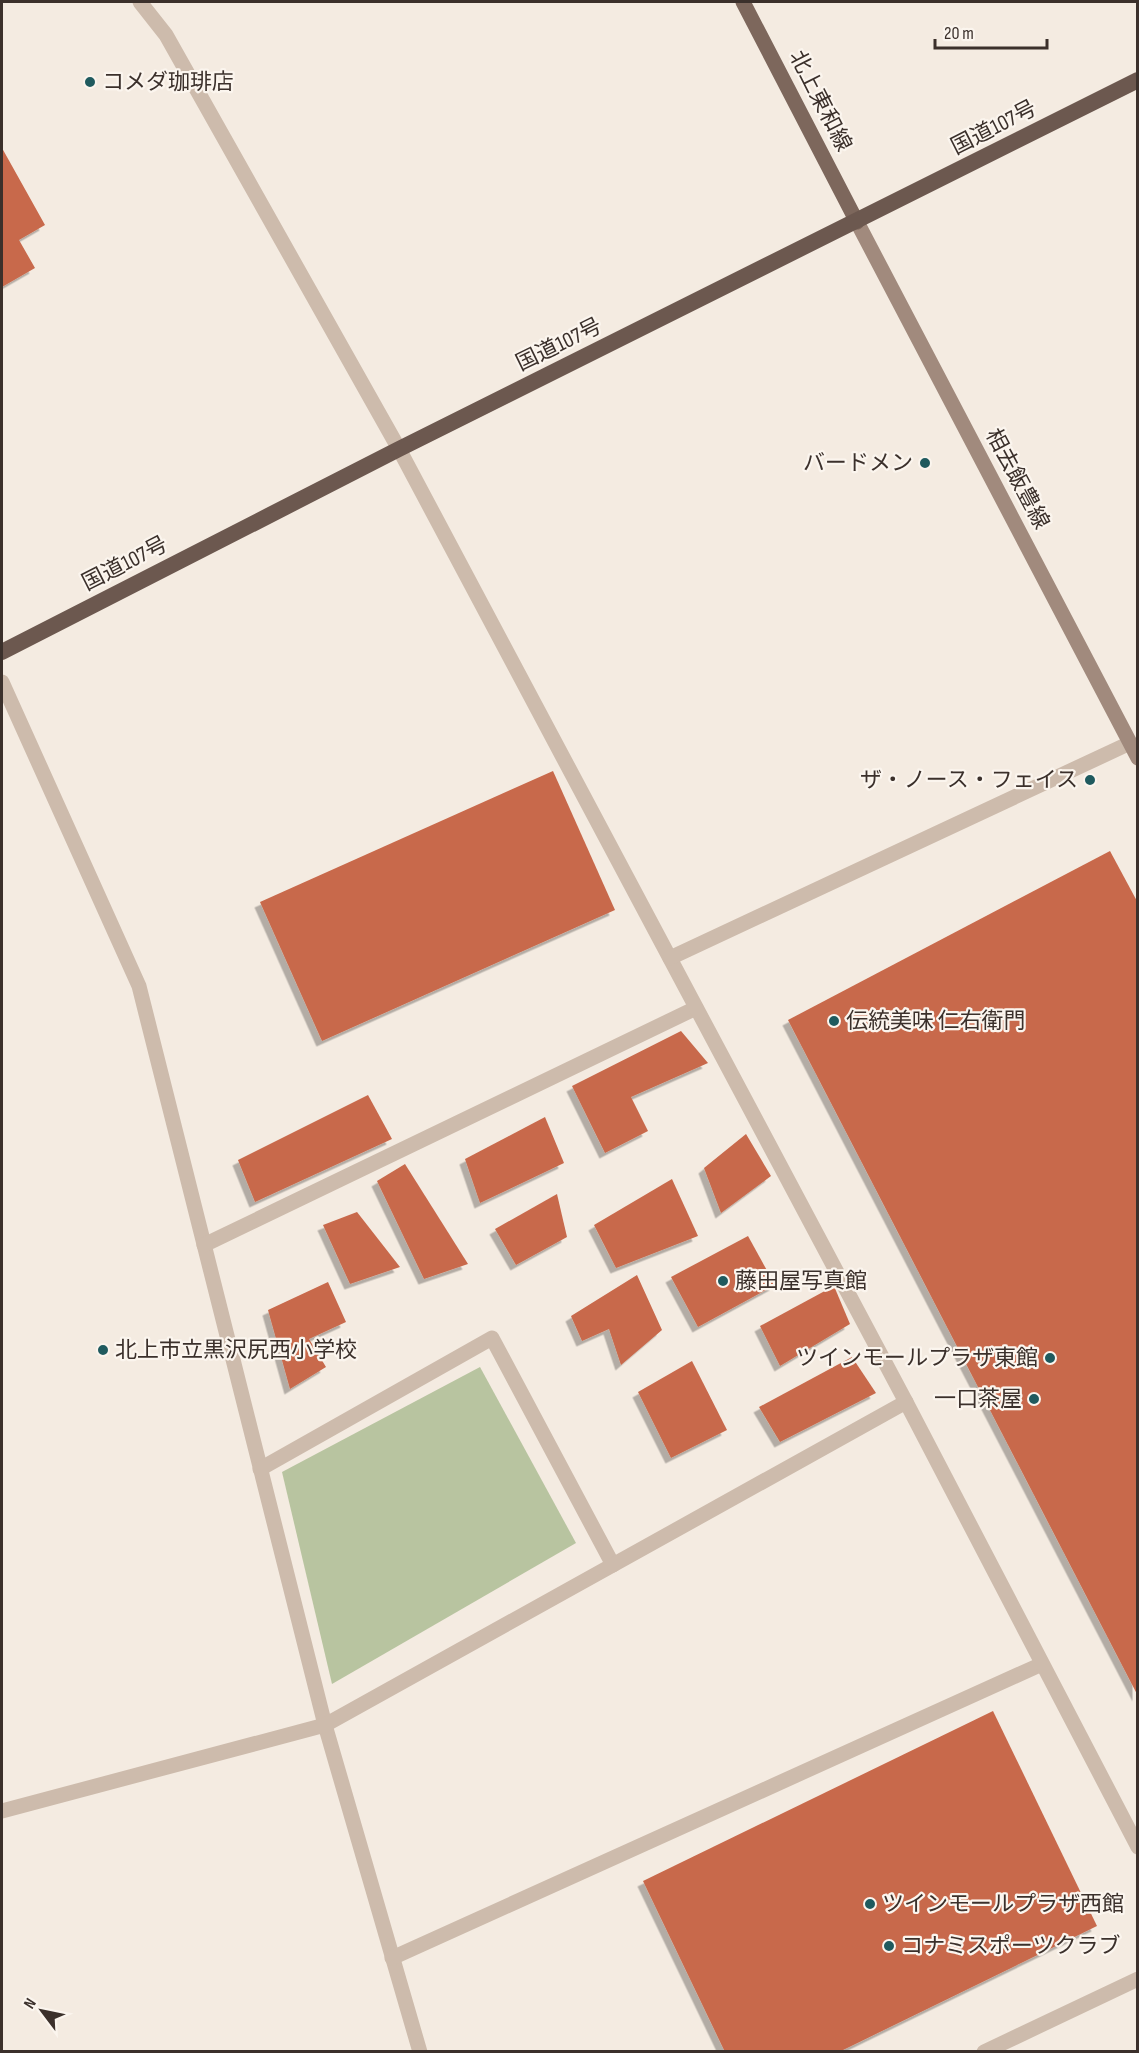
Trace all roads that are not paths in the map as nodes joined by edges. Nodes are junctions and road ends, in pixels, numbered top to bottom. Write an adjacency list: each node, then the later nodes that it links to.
1 (140, 2): 5 (street)
2 (743, 2): 4 (main road, 北上東和線)
3 (1137, 80): 4 (highway, 国道107号)
4 (857, 222): 5 (highway, 国道107号); 8 (main road, 相去飯豊線)
5 (399, 449): 6 (highway, 国道107号); 10 (street)
6 (2, 652)
7 (2, 682): 12 (street)
8 (1130, 743): 9 (main road, 相去飯豊線); 10 (street)
9 (1137, 758)
10 (670, 958): 11 (street)
11 (696, 1008): 12 (street); 13 (street)
12 (204, 1245): 14 (street)
13 (906, 1402): 15 (street); 16 (street)
14 (260, 1469): 15 (street); 17 (street)
15 (613, 1565): 17 (street)
16 (1042, 1664): 19 (street); 20 (street)
17 (325, 1725): 18 (street); 20 (street)
18 (2, 1811)
19 (1137, 1847)
20 (393, 1958): 22 (street)
21 (1137, 1979): 23 (street)
22 (420, 2052)
23 (984, 2052)

